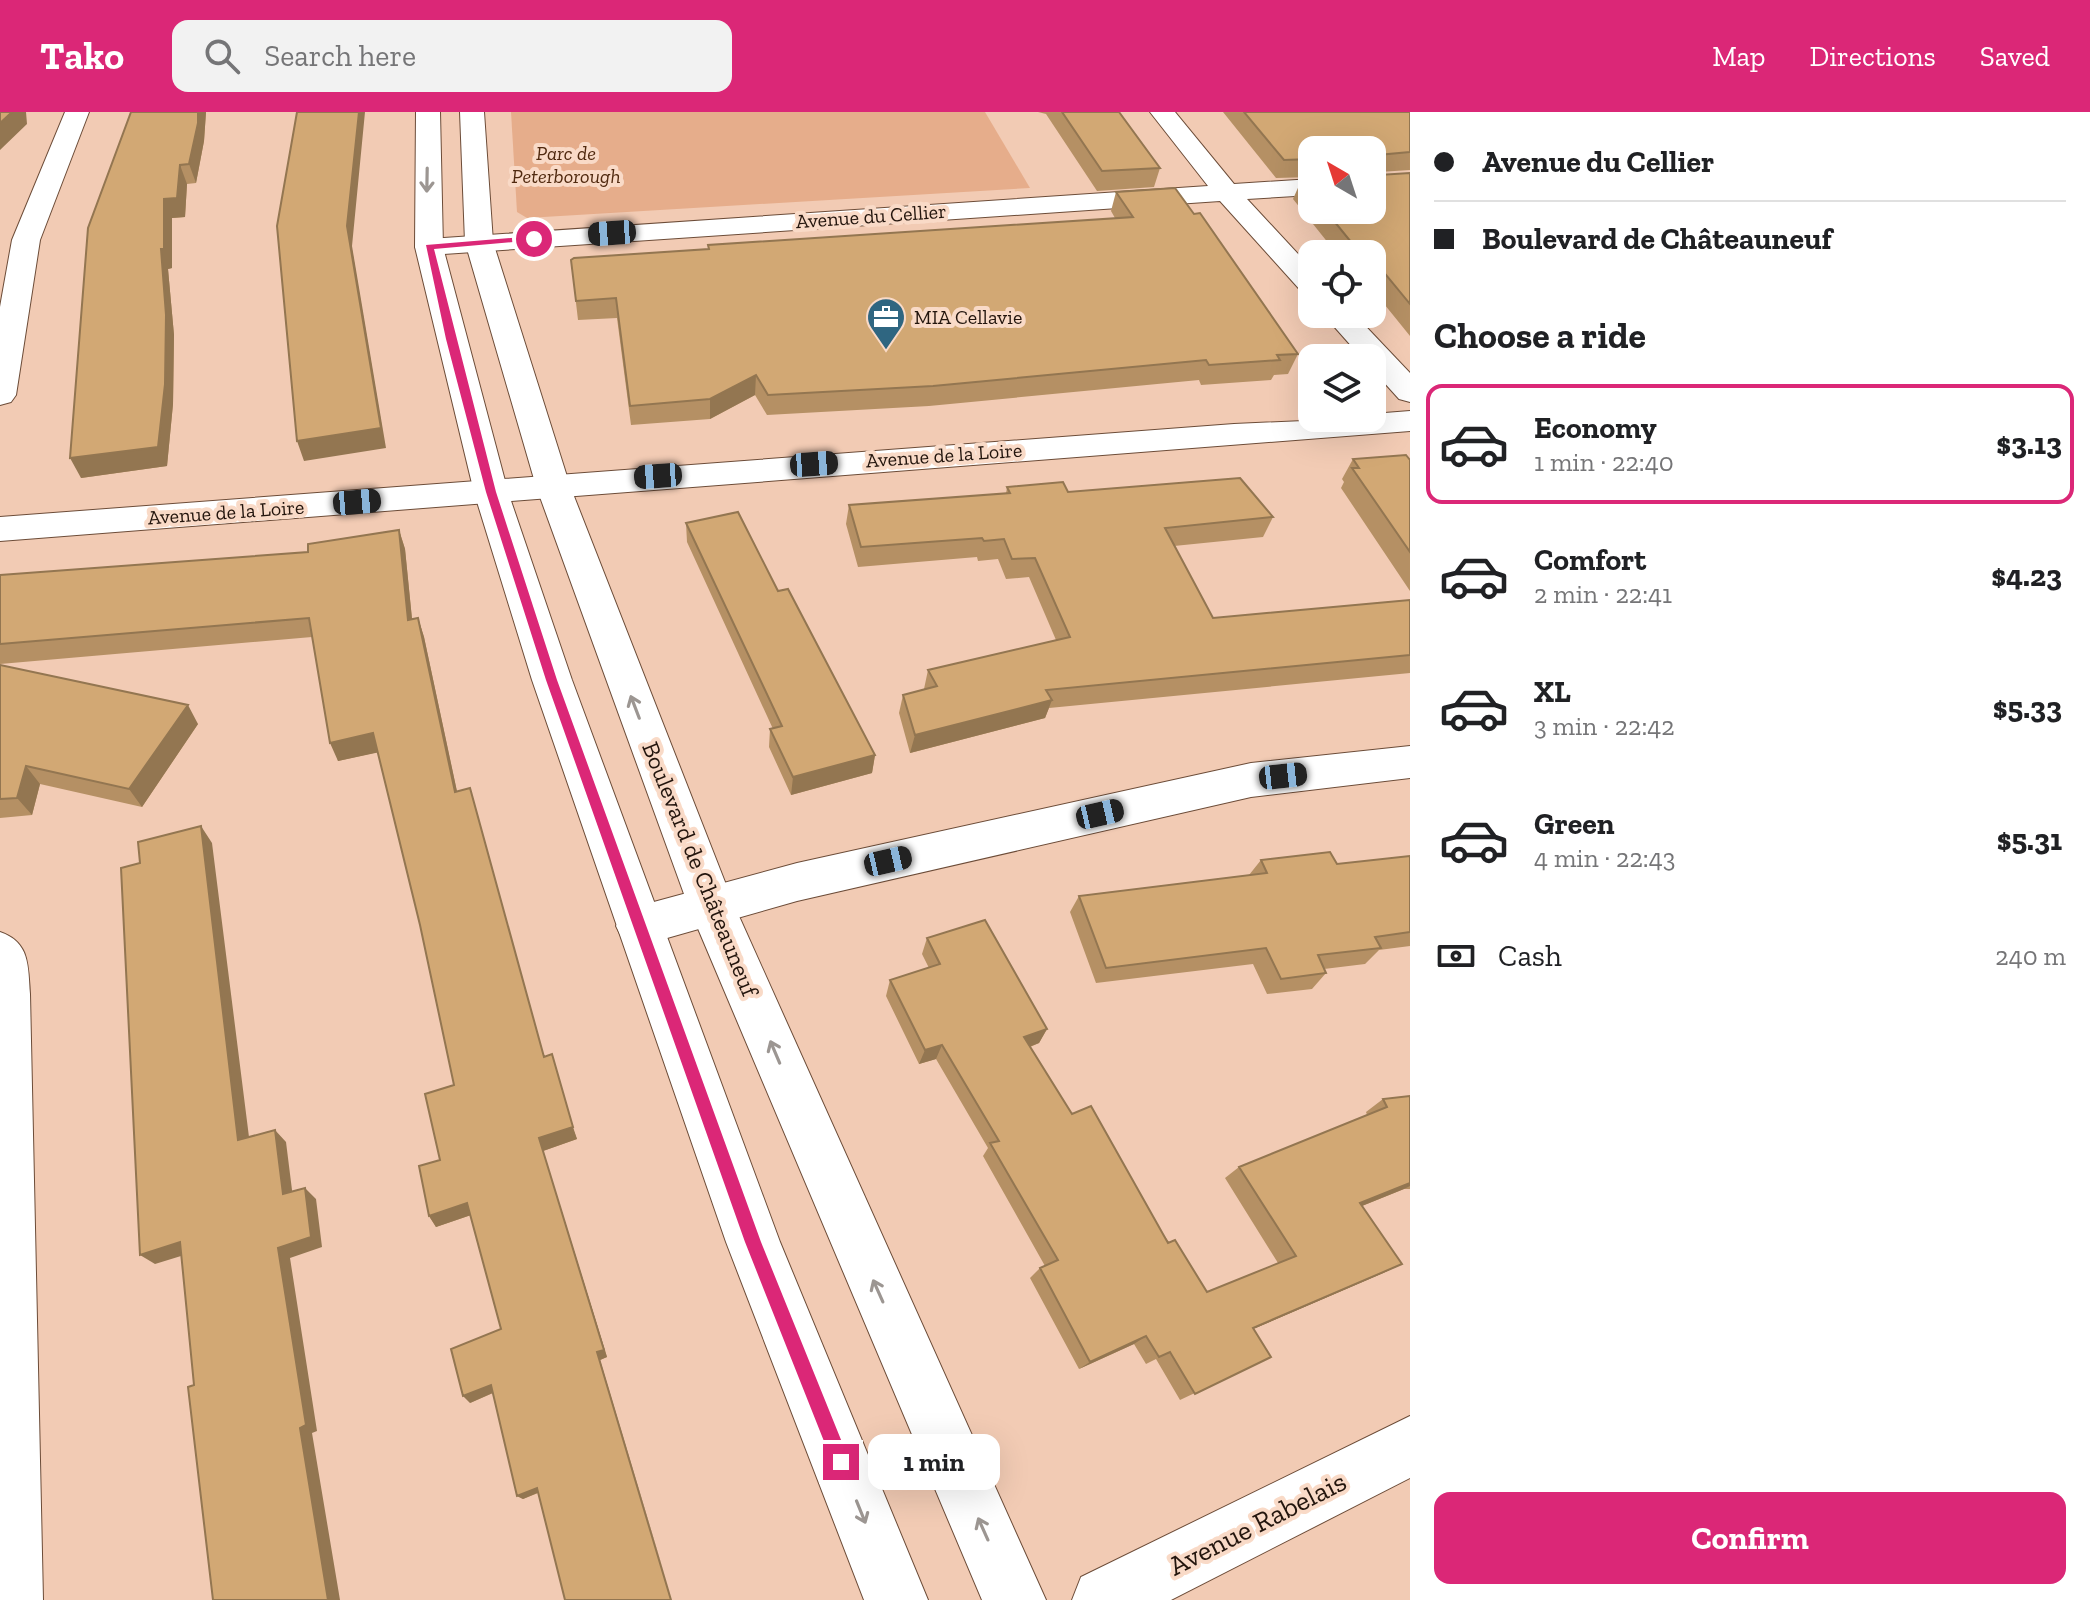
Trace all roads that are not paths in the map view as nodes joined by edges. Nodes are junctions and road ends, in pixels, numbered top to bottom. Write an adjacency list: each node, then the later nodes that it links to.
1 (77, 112): 12 (street)
2 (428, 112): 8 (street, one-way to 8)
3 (472, 112): 7 (street, Boulevard de Châteauneuf)
4 (1162, 112): 6 (street)
5 (1298, 188): 6 (street, Avenue du Cellier)
6 (1226, 192): 7 (street, Avenue du Cellier); 9 (street)
7 (479, 242): 8 (street, Avenue du Cellier); 14 (street, Boulevard de Châteauneuf)
8 (429, 247): 15 (street)
9 (1298, 271)
10 (1351, 328): 11 (street)
11 (1410, 392)
12 (0, 395)
13 (1410, 421): 14 (street, Avenue de la Loire)
14 (553, 486): 15 (street, Avenue de la Loire); 18 (street, Boulevard de Châteauneuf, one-way to 14)
15 (491, 492): 16 (street, Avenue de la Loire); 19 (street)
16 (0, 529)
17 (1410, 762): 18 (street)
18 (711, 905): 19 (street); 24 (street, Boulevard de Châteauneuf, one-way to 18)
19 (639, 926): 23 (street, one-way to 23)
20 (0, 952): 22 (street)
21 (1410, 1446): 25 (street, Avenue Rabelais)
22 (11, 1600)
23 (896, 1600)
24 (1014, 1600)
25 (1104, 1600)

